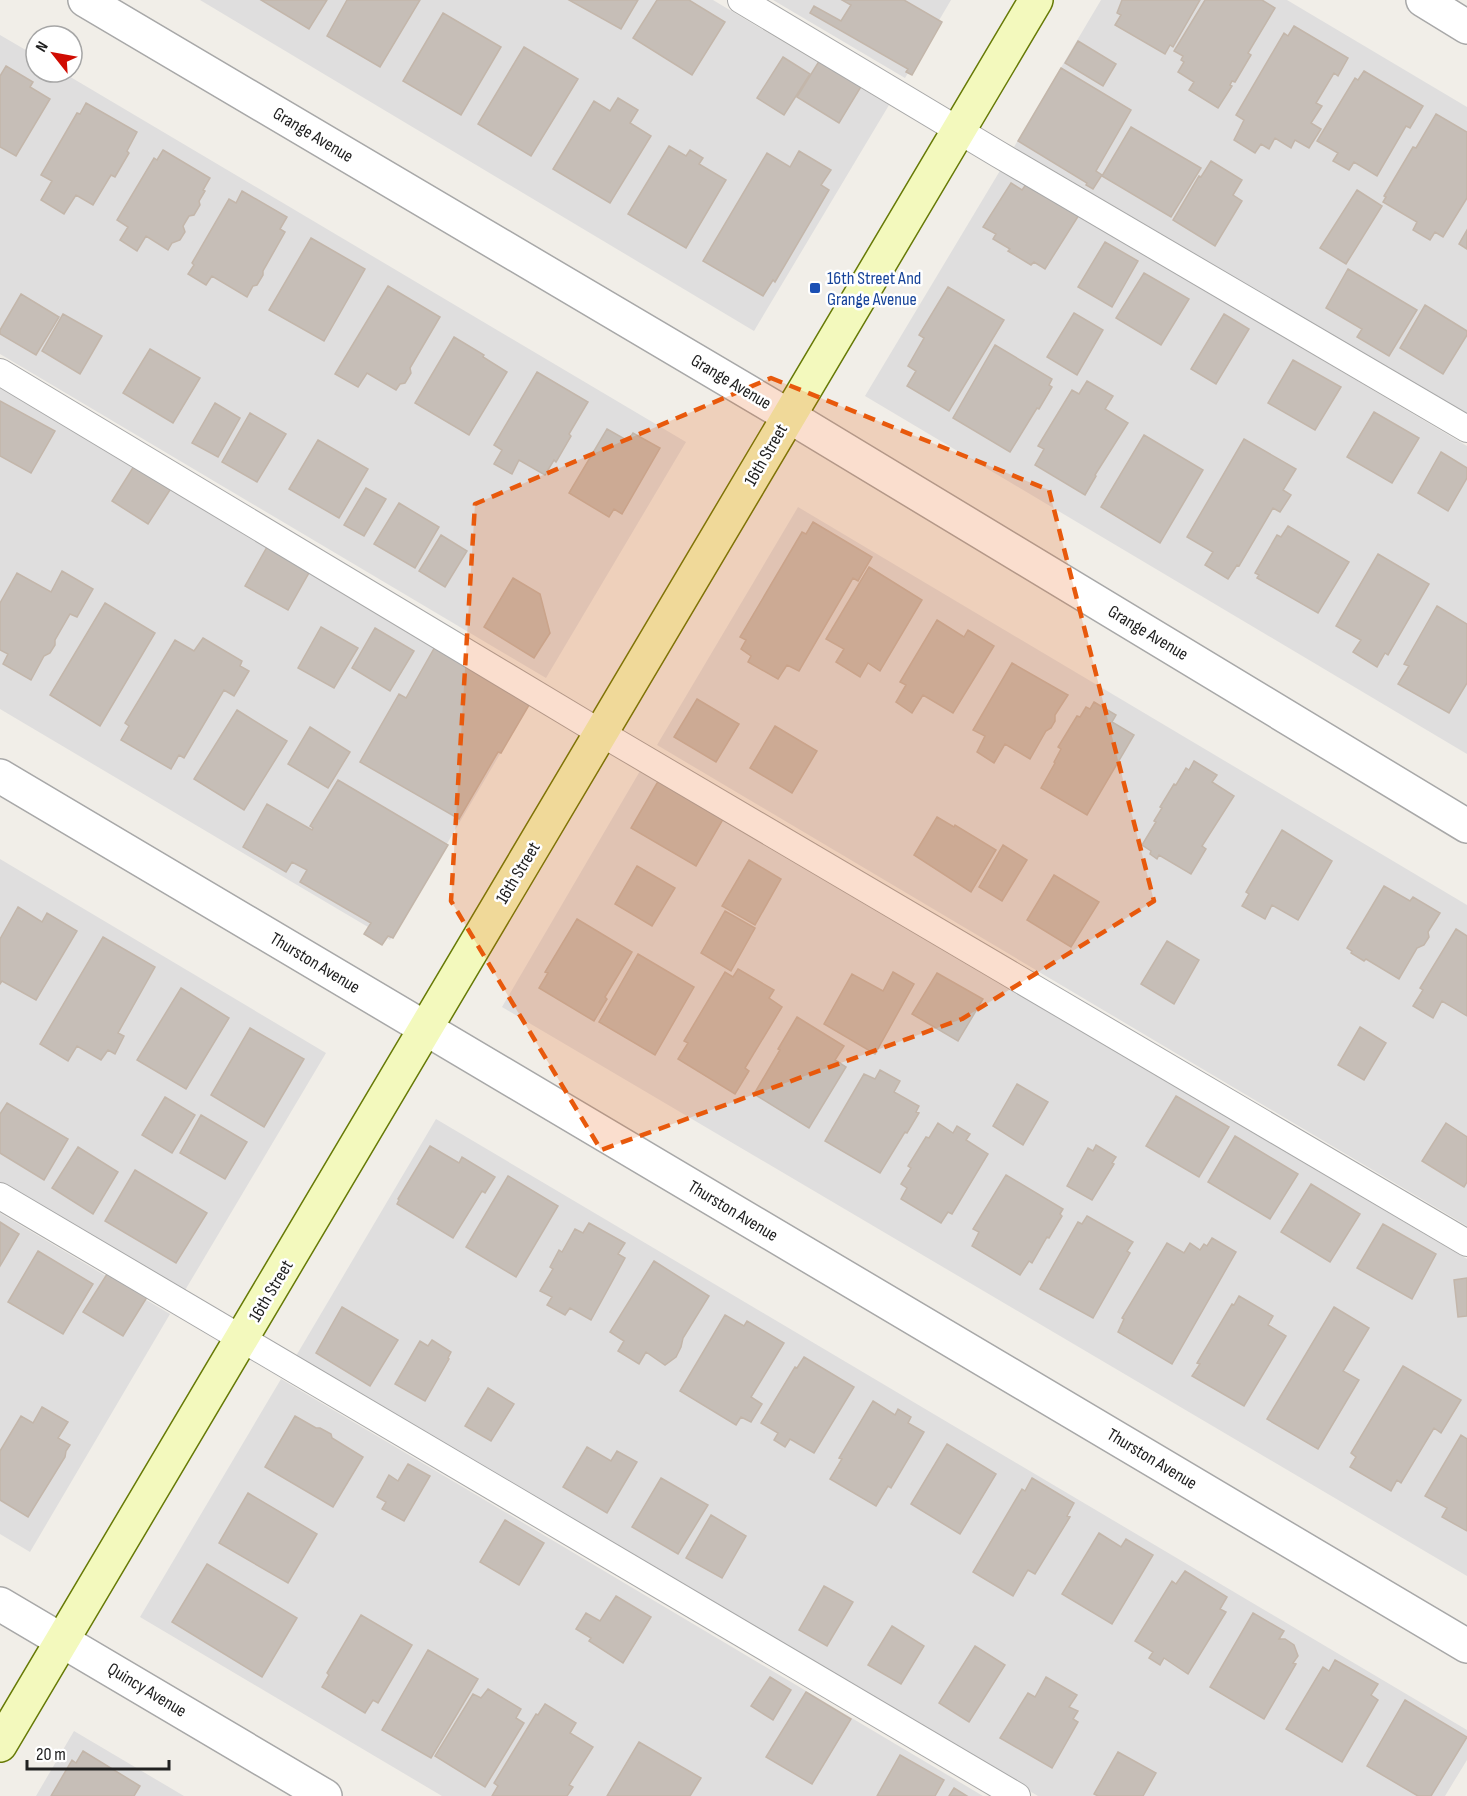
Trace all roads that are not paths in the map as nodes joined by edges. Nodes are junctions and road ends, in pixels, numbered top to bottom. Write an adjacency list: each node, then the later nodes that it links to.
1 (85, 0): 8 (street, Grange Avenue)
2 (741, 0): 6 (lane)
3 (1036, 0): 6 (street, 16th Street)
4 (1423, 0): 5 (street)
5 (1467, 27)
6 (959, 130): 8 (street, 16th Street); 9 (lane)
7 (0, 372): 10 (lane)
8 (789, 416): 10 (street, 16th Street); 12 (street, Grange Avenue)
9 (1467, 429)
10 (601, 734): 13 (street, 16th Street); 15 (lane)
11 (0, 776): 13 (street, Thurston Avenue)
12 (1467, 826)
13 (426, 1029): 16 (street, 16th Street); 19 (street, Thurston Avenue)
14 (0, 1196): 16 (lane)
15 (1467, 1243)
16 (242, 1339): 18 (street, 16th Street); 22 (lane)
17 (0, 1604): 18 (street, Quincy Avenue)
18 (63, 1641): 20 (street, 16th Street); 21 (street, Quincy Avenue)
19 (1467, 1646)
20 (0, 1745)
21 (325, 1796)
22 (1017, 1796)

